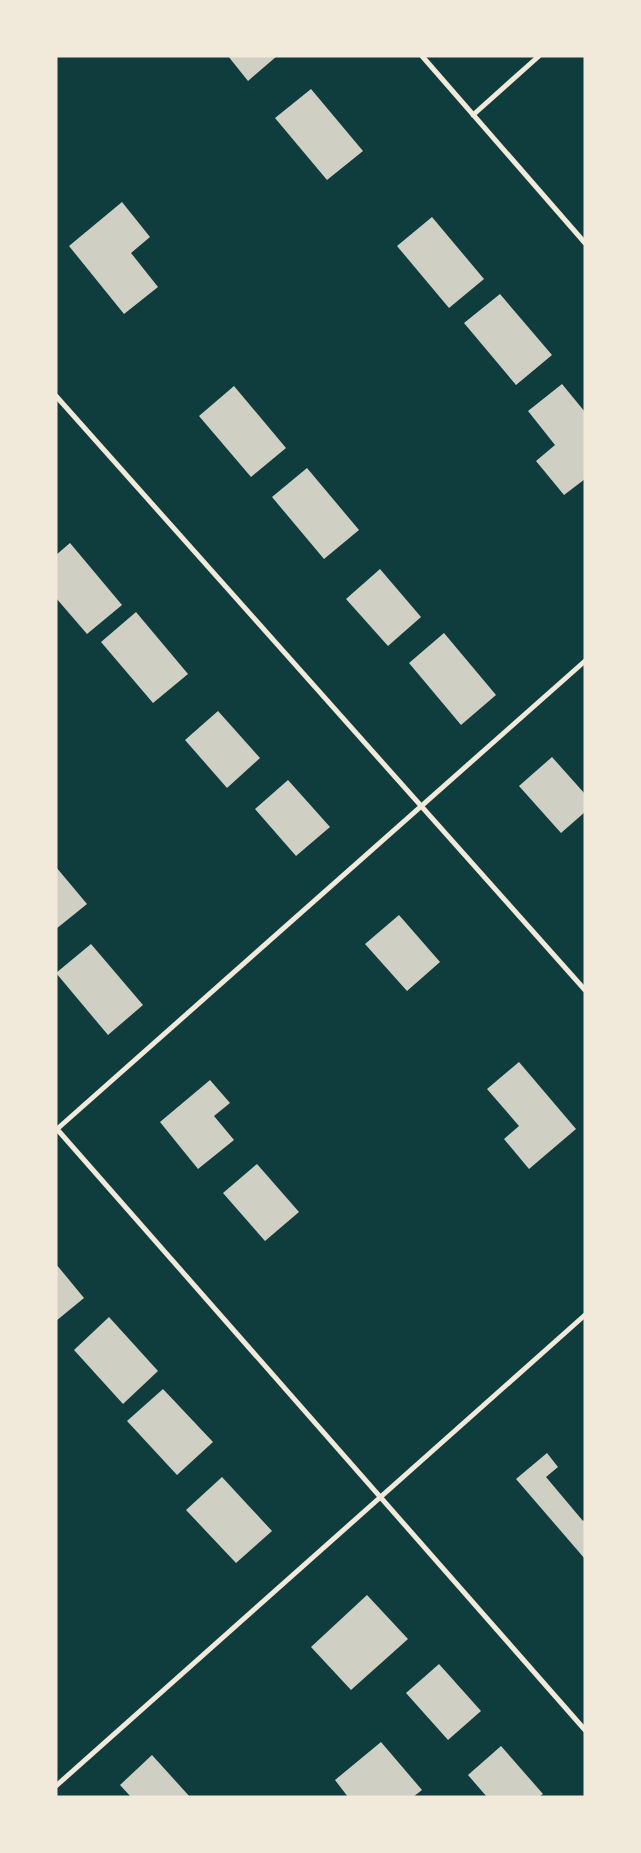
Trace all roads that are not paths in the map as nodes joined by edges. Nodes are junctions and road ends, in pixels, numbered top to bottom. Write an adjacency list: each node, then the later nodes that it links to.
1 (422, 56): 3 (street)
2 (539, 56): 3 (street)
3 (473, 115): 4 (street)
4 (585, 243)
5 (56, 396): 7 (street)
6 (585, 662): 7 (street)
7 (422, 807): 8 (street); 9 (street)
8 (585, 990)
9 (56, 1129): 11 (street)
10 (585, 1315): 11 (street)
11 (380, 1498): 12 (street); 13 (street)
12 (585, 1730)
13 (56, 1786)

